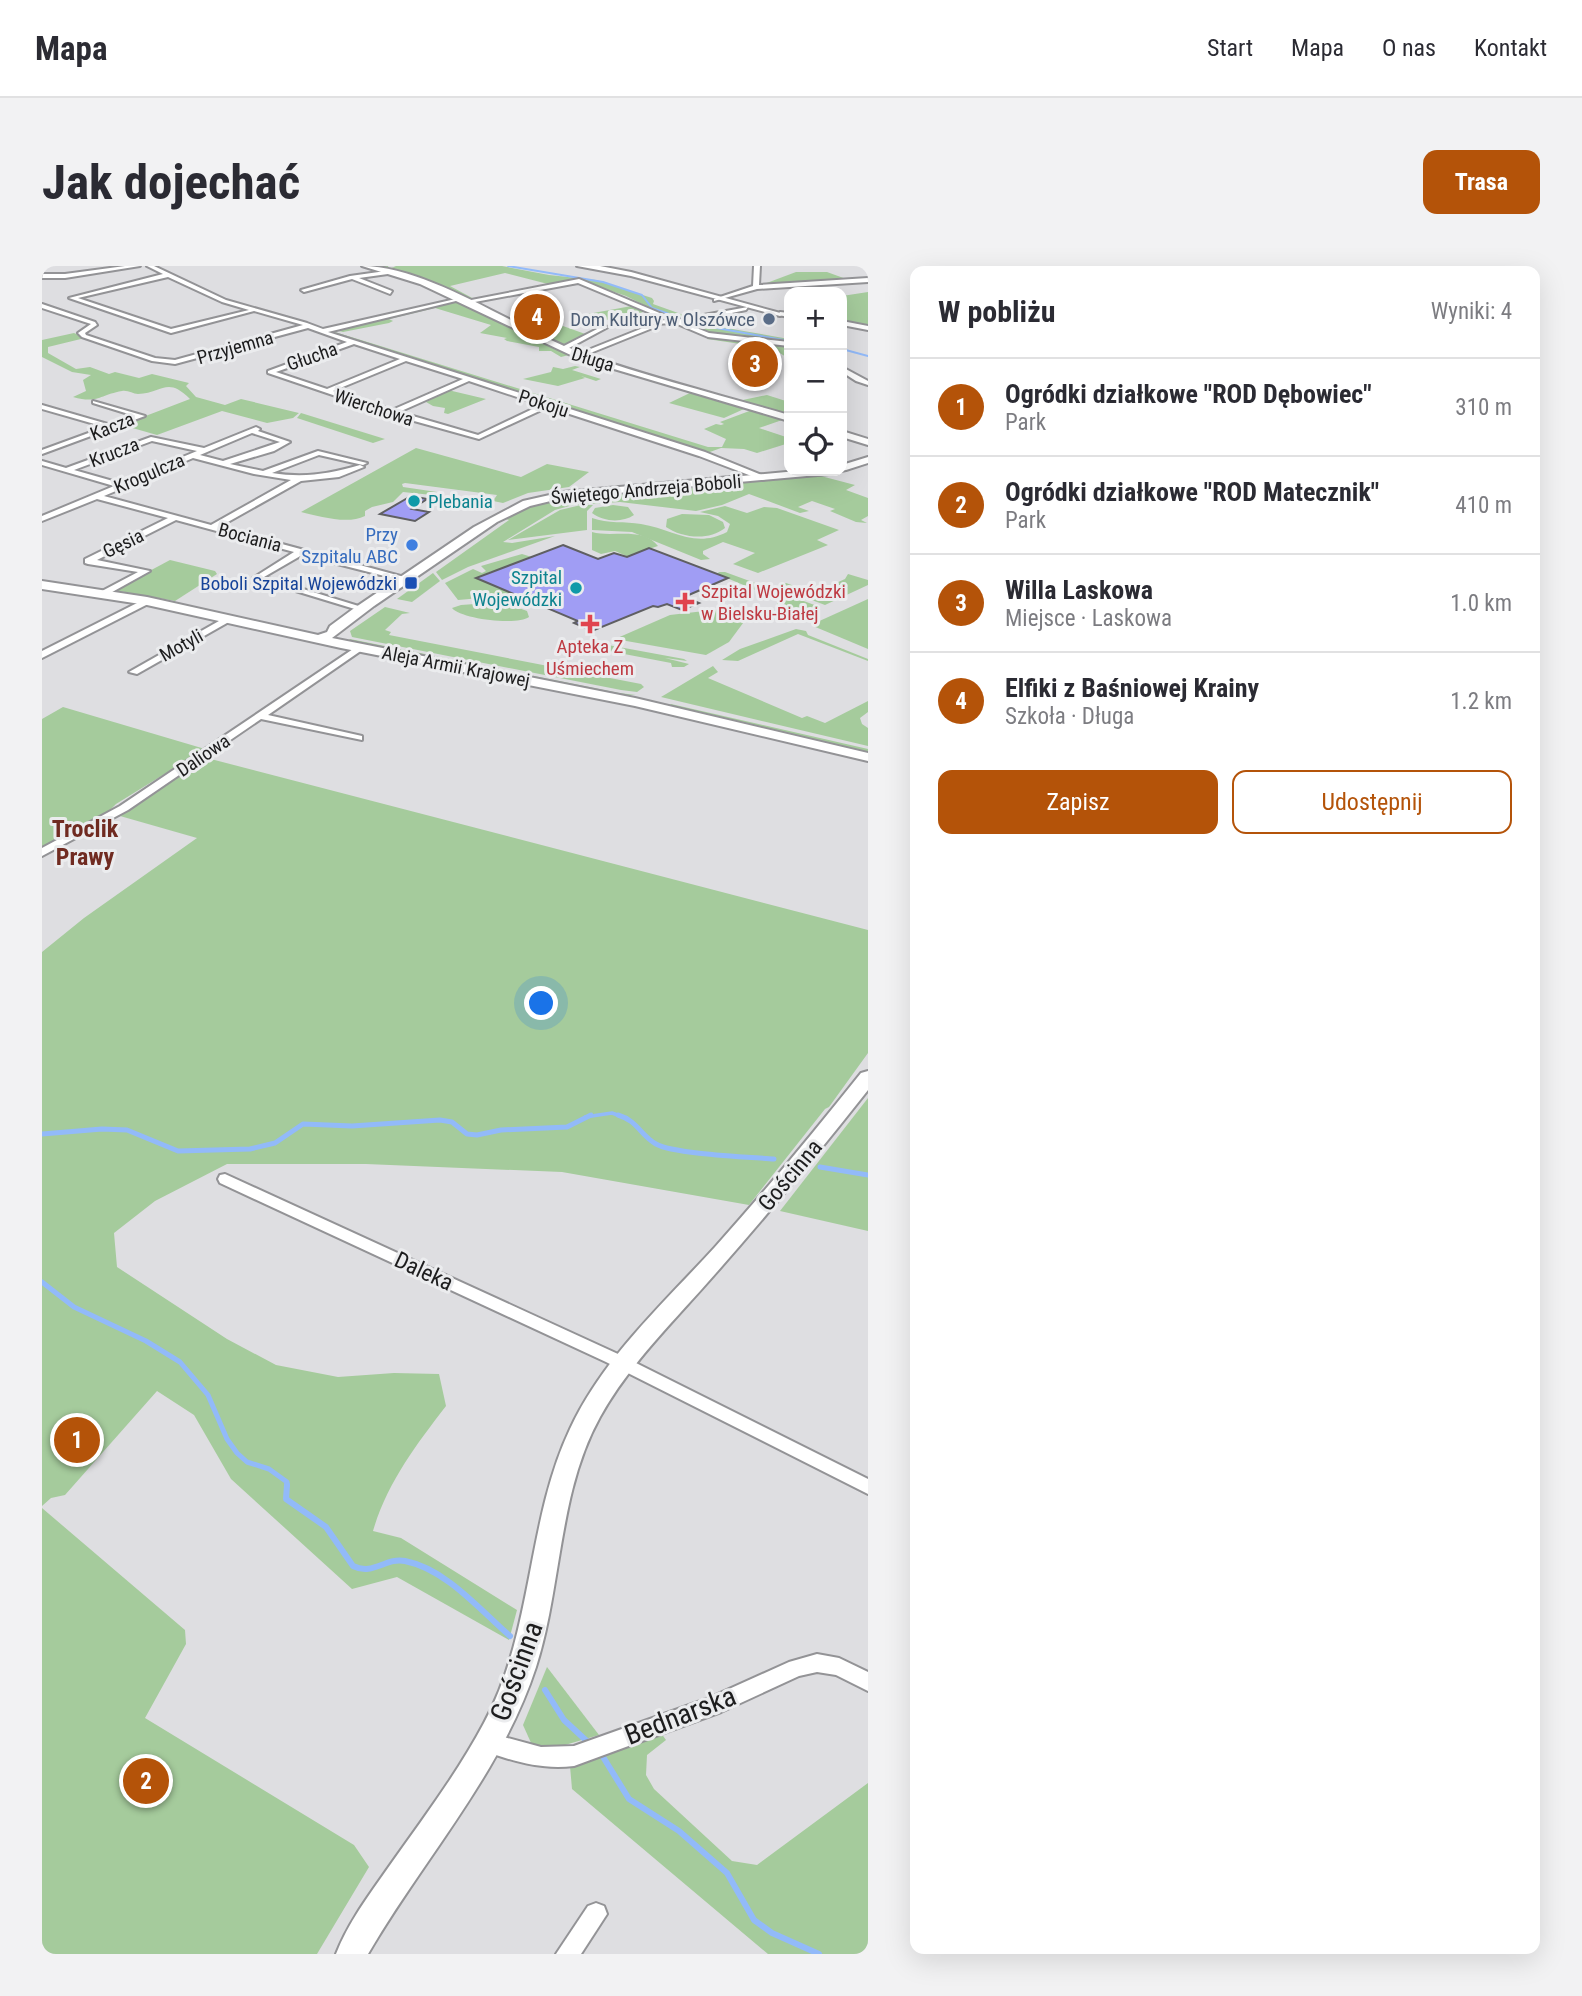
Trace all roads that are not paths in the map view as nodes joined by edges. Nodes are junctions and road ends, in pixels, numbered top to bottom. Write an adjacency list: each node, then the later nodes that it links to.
1 (137, 266): 8 (street)
2 (150, 266): 7 (street, Pokoju)
3 (366, 266): 6 (street, Długa)
4 (581, 266): 14 (street)
5 (757, 266): 11 (street)
6 (393, 272): 9 (street); 15 (street, Długa)
7 (168, 275): 18 (street, Pokoju); 18 (street)
8 (42, 276)
9 (350, 278): 12 (street); 13 (street)
10 (868, 280): 11 (street)
11 (756, 287): 14 (street)
12 (304, 290)
13 (390, 292)
14 (716, 300): 17 (street)
15 (461, 301): 20 (street); 26 (street); 29 (street, Długa)
16 (42, 306): 23 (street, Przyjemna)
17 (746, 308): 19 (street); 20 (street)
18 (253, 310): 23 (street, Pokoju)
19 (784, 314)
20 (677, 321): 21 (street); 28 (street); 29 (street)
21 (621, 324)
22 (847, 324): 25 (street)
23 (308, 326): 26 (street, Pokoju)
24 (605, 327): 29 (street)
25 (868, 328)
26 (323, 332): 27 (street, Pokoju)
27 (355, 342): 30 (street, Pokoju); 31 (street, Głucha)
28 (784, 343)
29 (564, 349): 40 (street, Długa)
30 (406, 359): 33 (street, Pokoju); 35 (street)
31 (270, 372): 35 (street, Wierchowa)
32 (847, 372): 34 (street)
33 (469, 379): 37 (street, Pokoju); 39 (street)
34 (868, 383)
35 (327, 391): 39 (street, Wierchowa)
36 (95, 402): 41 (street, Kacza)
37 (548, 404): 39 (street, Wierchowa); 54 (street, Pokoju)
38 (42, 407): 41 (street)
39 (391, 413)
40 (784, 416)
41 (112, 427): 45 (street, Kacza)
42 (847, 436): 43 (street)
43 (868, 442)
44 (203, 450): 46 (street, Krogulcza); 49 (street, Krogulcza); 51 (street, Krucza)
45 (42, 452)
46 (191, 455): 49 (street); 56 (street, Krogulcza)
47 (868, 460): 50 (street)
48 (42, 463): 51 (street, Krucza)
49 (225, 463): 52 (street)
50 (847, 466)
51 (66, 470): 56 (street, Krucza)
52 (265, 474): 55 (street); 55 (street)
53 (784, 476): 54 (street, Świętego Andrzeja Boboli)
54 (765, 478): 62 (street, Świętego Andrzeja Boboli)
55 (298, 479): 60 (street)
56 (118, 485): 57 (street, Krogulcza)
57 (96, 496): 58 (street, Bociania); 59 (street, Krogulcza)
58 (176, 517): 60 (street, Bociania); 64 (street, Gęsia)
59 (42, 519)
60 (213, 527): 61 (street, Bociania)
61 (302, 551): 62 (street, Bociania); 66 (street)
62 (405, 580): 66 (street, Świętego Andrzeja Boboli)
63 (42, 585): 64 (street, Aleja Armii Krajowej)
64 (105, 593): 65 (street, Aleja Armii Krajowej)
65 (147, 601): 67 (street, Aleja Armii Krajowej); 72 (street)
66 (361, 608): 68 (street, Świętego Andrzeja Boboli)
67 (229, 619): 69 (street, Aleja Armii Krajowej); 73 (street, Motyli)
68 (334, 629): 69 (street); 70 (street, Świętego Andrzeja Boboli)
69 (293, 634): 70 (street, Aleja Armii Krajowej)
70 (319, 639): 71 (street, Aleja Armii Krajowej)
71 (359, 648): 74 (street, Daliowa); 76 (street, Aleja Armii Krajowej)
72 (42, 655)
73 (134, 672)
74 (261, 716): 75 (street); 77 (street, Daliowa)
75 (358, 738)
76 (868, 757)
77 (42, 853)
78 (868, 1077): 80 (street, Gościnna)
79 (226, 1179): 80 (street, Daleka)
80 (623, 1363): 81 (street); 83 (street, Gościnna)
81 (868, 1487)
82 (868, 1682): 83 (street, Bednarska)
83 (489, 1743): 85 (street, Gościnna)
84 (596, 1914): 86 (street)
85 (351, 1954)
86 (567, 1954)

